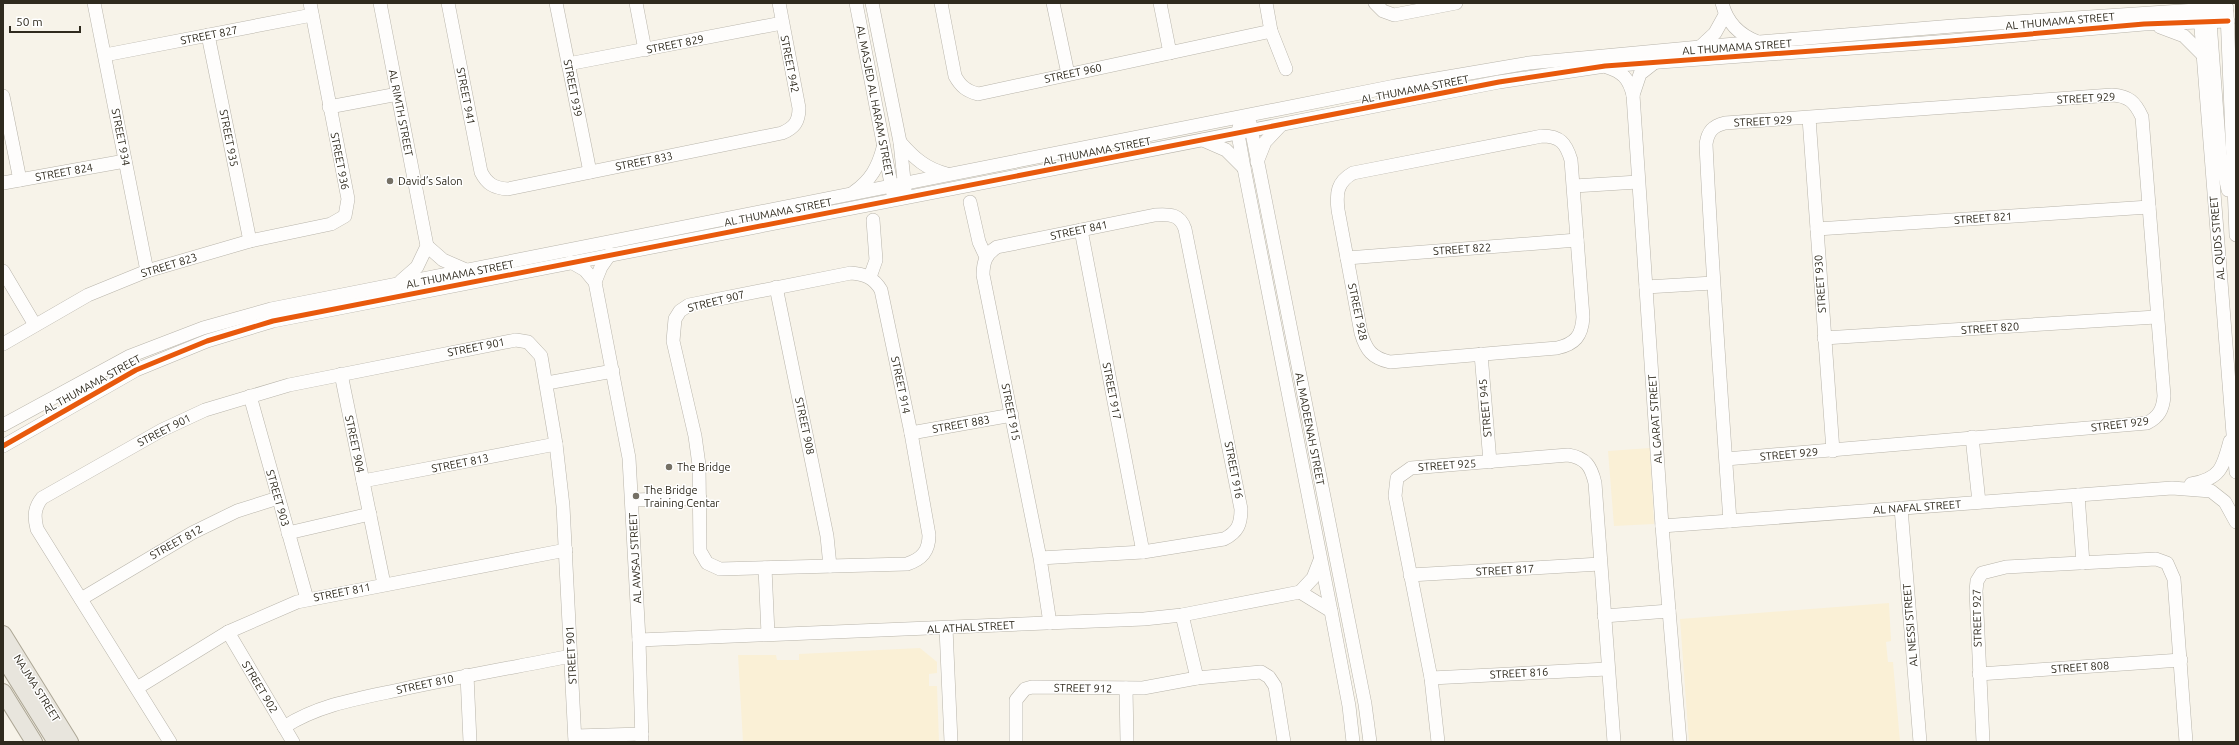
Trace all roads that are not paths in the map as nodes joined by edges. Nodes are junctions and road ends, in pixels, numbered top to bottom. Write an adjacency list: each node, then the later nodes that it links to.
1 (94, 3): 30 (street, STREET 934)
2 (380, 3): 36 (street, AL RIMTH STREET)
3 (448, 3): 57 (street, STREET 941)
4 (556, 3): 32 (street, STREET 939)
5 (636, 3): 27 (street)
6 (779, 3): 22 (street, STREET 942)
7 (856, 3): 47 (street, AL MASJED AL HARAM STREET)
8 (872, 3): 46 (street, AL MASJED AL HARAM STREET)
9 (941, 3): 35 (street, STREET 960)
10 (1053, 3): 35 (street)
11 (1160, 3): 28 (street)
12 (1266, 3): 23 (street)
13 (1375, 3): 14 (street)
14 (1456, 3)
15 (2170, 3): 20 (street)
16 (2226, 6): 19 (street, AL THUMAMA STREET); 21 (street, AL QUDS STREET)
17 (311, 9): 24 (street, STREET 827); 39 (street, STREET 936)
18 (1724, 9): 25 (street); 26 (street)
19 (2202, 14): 20 (street, AL THUMAMA STREET); 21 (street, AL THUMAMA STREET); 29 (street, AL QUDS STREET); 63 (street)
20 (2146, 19): 25 (street, AL THUMAMA STREET); 29 (street); 31 (street, AL THUMAMA STREET)
21 (2228, 21): 63 (street, AL QUDS STREET)
22 (782, 23): 27 (street, STREET 829); 42 (street, STREET 942)
23 (1271, 31): 28 (street, STREET 960); 34 (street)
24 (208, 35): 30 (street, STREET 827); 71 (street, STREET 935)
25 (1760, 42): 26 (street, AL THUMAMA STREET)
26 (1700, 47): 41 (street, AL THUMAMA STREET)
27 (645, 50): 32 (street, STREET 829)
28 (1170, 53): 35 (street, STREET 960)
29 (2202, 54): 98 (street, AL QUDS STREET)
30 (105, 55): 48 (street, STREET 934)
31 (1654, 63): 33 (street, AL THUMAMA STREET); 37 (street, AL GARAT STREET)
32 (568, 64): 51 (street, STREET 939)
33 (1605, 66): 37 (street, AL GARAT STREET); 43 (street, AL THUMAMA STREET)
34 (1286, 69)
35 (1068, 74)
36 (398, 94): 39 (street); 72 (street, AL RIMTH STREET)
37 (1633, 95): 55 (street, AL GARAT STREET)
38 (3, 96): 53 (street)
39 (329, 107): 64 (street, STREET 936)
40 (1809, 118): 62 (street, STREET 929); 67 (street, STREET 930); 83 (street, STREET 929)
41 (1250, 123): 43 (street, AL THUMAMA STREET); 44 (street, AL THUMAMA STREET); 49 (street, AL MADEENAH STREET); 52 (street, AL THUMAMA STREET)
42 (796, 125): 51 (street, STREET 833)
43 (1280, 125): 49 (street)
44 (1238, 134): 45 (street, AL THUMAMA STREET); 50 (street, AL MADEENAH STREET)
45 (1203, 140): 50 (street); 60 (street, AL THUMAMA STREET)
46 (900, 142): 52 (street); 54 (street, AL MASJED AL HARAM STREET)
47 (884, 144): 59 (street); 60 (street, AL MASJED AL HARAM STREET)
48 (126, 161): 53 (street, STREET 824); 79 (street, STREET 934)
49 (1257, 162): 168 (street, AL MADEENAH STREET)
50 (1244, 168): 123 (street, AL MADEENAH STREET)
51 (590, 172): 57 (street, STREET 833)
52 (948, 174): 54 (street, AL THUMAMA STREET)
53 (20, 180): 56 (street, STREET 824)
54 (904, 182): 60 (street, AL MASJED AL HARAM STREET)
55 (1638, 182): 58 (street); 85 (street, AL GARAT STREET)
56 (3, 183)
57 (491, 185)
58 (1574, 186): 70 (street, STREET 928); 75 (street, STREET 928)
59 (853, 194): 60 (street, AL THUMAMA STREET); 77 (street, AL THUMAMA STREET)
60 (896, 194): 73 (street, AL THUMAMA STREET)
61 (970, 202): 74 (street)
62 (2149, 208): 67 (street, STREET 821); 86 (street, STREET 929)
63 (2234, 213): 69 (street, AL QUDS STREET)
64 (345, 216): 71 (street, STREET 823)
65 (1176, 216): 68 (street, STREET 841); 120 (street, STREET 916)
66 (873, 220): 80 (street)
67 (1817, 229): 88 (street, STREET 930)
68 (1081, 230): 74 (street, STREET 841); 120 (street, STREET 917)
69 (2236, 235)
70 (1577, 240): 75 (street, STREET 822); 90 (street, STREET 928)
71 (250, 241): 79 (street, STREET 823)
72 (427, 246): 77 (street); 81 (street)
73 (610, 254): 76 (street, AL THUMAMA STREET); 82 (street)
74 (986, 257): 95 (street, STREET 915)
75 (1348, 258): 90 (street, STREET 928)
76 (571, 262): 82 (street); 101 (street, AL THUMAMA STREET)
77 (466, 270): 81 (street, AL THUMAMA STREET)
78 (3, 271): 87 (street)
79 (147, 271): 87 (street, STREET 823)
80 (870, 277): 84 (street, STREET 907); 97 (street, STREET 914)
81 (399, 282): 96 (street, AL THUMAMA STREET)
82 (595, 282): 91 (street, AL AWSAJ STREET)
83 (1713, 283): 85 (street); 103 (street, STREET 929)
84 (776, 287): 110 (street, STREET 907); 126 (street, STREET 908)
85 (1646, 287): 117 (street, AL GARAT STREET)
86 (2156, 317): 88 (street, STREET 820); 99 (street, STREET 929)
87 (35, 325): 89 (street, STREET 823)
88 (1824, 338): 102 (street, STREET 930)
89 (3, 344)
90 (1480, 354): 104 (street, STREET 945)
91 (613, 371): 93 (street); 111 (street, AL AWSAJ STREET)
92 (341, 374): 93 (street, STREET 901); 94 (street, STREET 901); 106 (street, STREET 904)
93 (547, 383): 100 (street, STREET 901)
94 (250, 396): 109 (street, STREET 903); 131 (street, STREET 901)
95 (1012, 415): 97 (street, STREET 883); 122 (street, STREET 915)
96 (3, 425)
97 (911, 433): 121 (street, STREET 914)
98 (2233, 433): 105 (street, AL QUDS STREET); 107 (street, AL NAFAL STREET)
99 (1972, 437): 102 (street, STREET 929); 112 (street)
100 (556, 444): 106 (street, STREET 813); 119 (street, STREET 901)
101 (3, 446)
102 (1833, 450): 103 (street, STREET 929)
103 (1726, 459): 115 (street, STREET 929)
104 (1490, 462): 125 (street, STREET 925); 128 (street, STREET 925)
105 (2236, 472)
106 (363, 481): 114 (street, STREET 904)
107 (2172, 488): 108 (street, AL NAFAL STREET); 116 (street, AL NAFAL STREET)
108 (2078, 495): 112 (street, AL NAFAL STREET); 124 (street)
109 (278, 498): 118 (street, STREET 903); 131 (street, STREET 812)
110 (700, 498): 111 (street); 127 (street, STREET 907)
111 (633, 500): 142 (street, AL AWSAJ STREET)
112 (1979, 502): 113 (street, AL NAFAL STREET)
113 (1901, 508): 115 (street, AL NAFAL STREET); 172 (street, AL NESSI STREET)
114 (370, 514): 118 (street); 129 (street, STREET 904)
115 (1730, 521): 117 (street, AL NAFAL STREET)
116 (2236, 522)
117 (1662, 526): 133 (street, AL GARAT STREET)
118 (288, 533): 132 (street, STREET 903)
119 (566, 550): 129 (street, STREET 811); 143 (street, STREET 901)
120 (1143, 552): 122 (street, STREET 916)
121 (924, 554): 126 (street, STREET 907)
122 (1040, 558): 137 (street, STREET 915)
123 (1320, 560): 130 (street); 134 (street, AL MADEENAH STREET)
124 (2083, 563): 145 (street, STREET 927); 147 (street, STREET 927)
125 (1600, 564): 128 (street, STREET 817); 136 (street, STREET 925)
126 (830, 566): 127 (street, STREET 907)
127 (765, 568): 141 (street)
128 (1410, 575): 150 (street, STREET 925)
129 (384, 584): 132 (street, STREET 811)
130 (1300, 592): 134 (street); 135 (street, AL ATHAL STREET)
131 (81, 599): 151 (street, STREET 901)
132 (307, 599): 139 (street, STREET 811)
133 (1669, 610): 136 (street); 171 (street, AL GARAT STREET)
134 (1331, 611): 167 (street, AL MADEENAH STREET)
135 (1182, 615): 137 (street, AL ATHAL STREET); 149 (street)
136 (1604, 616): 146 (street, STREET 925)
137 (1050, 623): 138 (street, AL ATHAL STREET)
138 (946, 628): 141 (street, AL ATHAL STREET); 163 (street)
139 (228, 632): 151 (street, STREET 811); 154 (street, STREET 902)
140 (3, 634): 159 (main road, NAJMA STREET)
141 (768, 634): 142 (street, AL ATHAL STREET)
142 (639, 640): 155 (street, AL AWSAJ STREET)
143 (571, 656): 148 (street, STREET 810); 156 (street, STREET 901)
144 (3, 657): 158 (main road)
145 (2180, 660): 147 (street, STREET 808); 174 (street, STREET 927)
146 (1607, 669): 150 (street, STREET 816); 170 (street, STREET 925)
147 (1979, 674): 173 (street, STREET 927)
148 (467, 675): 154 (street, STREET 810); 162 (street)
149 (1197, 678): 152 (street, STREET 912); 166 (street, STREET 912)
150 (1431, 678): 169 (street, STREET 925)
151 (137, 688): 160 (street, STREET 901)
152 (1126, 688): 164 (street, STREET 912); 165 (street)
153 (3, 692): 157 (main road)
154 (284, 727): 161 (street, STREET 902)
155 (642, 738): 156 (street, STREET 901)
156 (575, 739)
157 (34, 742)
158 (56, 742)
159 (70, 742)
160 (170, 742)
161 (293, 742)
162 (470, 742)
163 (951, 742)
164 (1016, 742)
165 (1127, 742)
166 (1284, 742)
167 (1353, 742)
168 (1370, 742)
169 (1438, 742)
170 (1614, 742)
171 (1680, 742)
172 (1920, 742)
173 (1983, 742)
174 (2186, 742)

